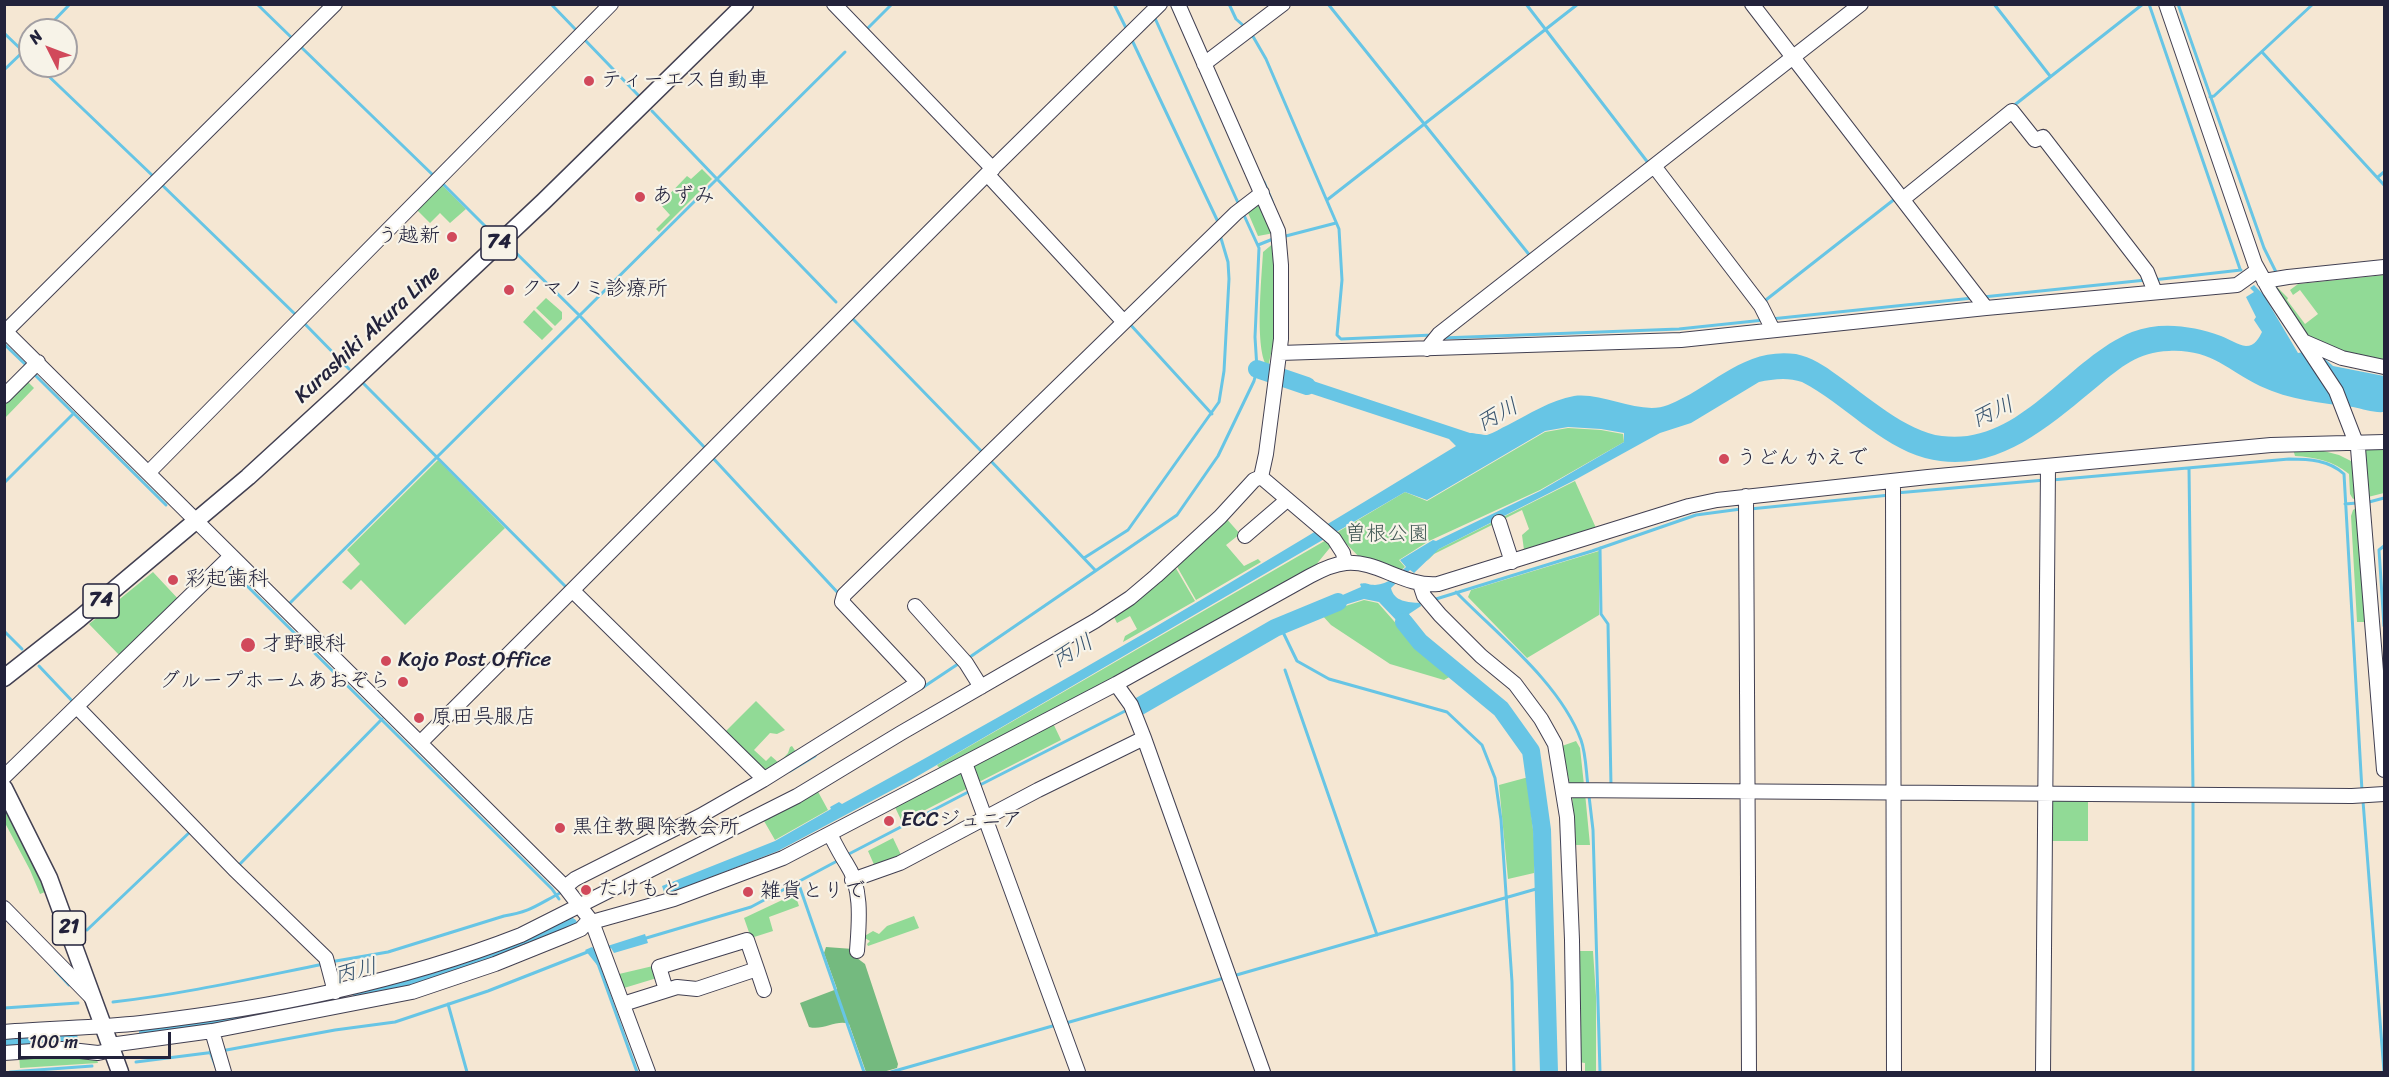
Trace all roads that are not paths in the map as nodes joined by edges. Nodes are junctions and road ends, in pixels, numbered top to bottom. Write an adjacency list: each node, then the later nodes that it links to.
1 (335, 4): 23 (street)
2 (611, 4): 32 (street)
3 (745, 4): 38 (main road, Kurashiki Akura Line / 74)
4 (834, 4): 14 (street)
5 (1160, 4): 14 (street)
6 (1178, 4): 12 (street)
7 (1283, 4): 12 (street)
8 (1752, 4): 11 (street)
9 (1861, 4): 11 (street)
10 (2166, 4): 18 (street)
11 (1792, 58): 13 (street); 16 (street)
12 (1204, 64): 15 (street)
13 (1655, 168): 21 (street); 24 (street)
14 (990, 173): 22 (street); 45 (street)
15 (1262, 193): 22 (street); 26 (street)
16 (1901, 196): 19 (street); 20 (street)
17 (2385, 267): 18 (street)
18 (2263, 278): 19 (street); 25 (street)
19 (2152, 284): 20 (street)
20 (1980, 301): 21 (street)
21 (1766, 316): 24 (street)
22 (1123, 321): 56 (street)
23 (5, 330): 28 (street)
24 (1433, 341): 26 (street)
25 (2307, 346): 27 (street); 30 (street)
26 (1280, 353): 34 (street)
27 (2385, 367)
28 (33, 368): 29 (street); 32 (street)
29 (4, 396)
30 (2355, 439): 31 (street); 33 (street); 54 (street)
31 (2385, 442)
32 (148, 472): 38 (street)
33 (2048, 475): 35 (street); 62 (street)
34 (1261, 477): 36 (street); 49 (street)
35 (1893, 489): 37 (street); 60 (street)
36 (1287, 500): 40 (street); 43 (street)
37 (1746, 505): 42 (street); 59 (street)
38 (196, 521): 41 (street); 47 (main road, Kurashiki Akura Line / 74)
39 (1499, 522): 42 (street)
40 (1245, 536)
41 (226, 560): 50 (street); 52 (street)
42 (1512, 562): 44 (street)
43 (1345, 563): 44 (street); 48 (street)
44 (1414, 582): 58 (street)
45 (575, 592): 52 (street); 56 (street)
46 (915, 606): 49 (street)
47 (4, 678)
48 (1116, 684): 51 (street); 53 (street)
49 (981, 687): 67 (street)
50 (77, 707): 55 (street); 74 (street)
51 (1142, 739): 63 (street); 86 (street)
52 (422, 742): 66 (street)
53 (965, 763): 63 (street); 64 (street)
54 (2385, 770)
55 (4, 777)
56 (762, 780): 66 (street)
57 (4, 789): 75 (main road, 21)
58 (1564, 790): 59 (street); 87 (street)
59 (1746, 793): 60 (street); 88 (street)
60 (1892, 794): 62 (street); 89 (street)
61 (2385, 794): 62 (street)
62 (2044, 796): 90 (street)
63 (983, 818): 65 (street); 85 (street)
64 (830, 834): 65 (street); 69 (street)
65 (852, 880): 70 (street)
66 (565, 887): 67 (street)
67 (580, 906): 69 (street); 74 (street)
68 (4, 908): 75 (street)
69 (591, 921): 76 (street); 78 (street)
70 (857, 951)
71 (757, 969): 72 (street); 72 (street); 73 (street)
72 (666, 990): 76 (street)
73 (764, 990)
74 (335, 993): 77 (street)
75 (94, 1000): 77 (main road, 21)
76 (623, 1004): 84 (street)
77 (104, 1026): 79 (street); 80 (main road, 21)
78 (212, 1031): 80 (street); 83 (street)
79 (4, 1032)
80 (111, 1048): 81 (street); 82 (main road, 21)
81 (4, 1053)
82 (120, 1072)
83 (224, 1072)
84 (648, 1072)
85 (1078, 1072)
86 (1263, 1072)
87 (1574, 1072)
88 (1749, 1072)
89 (1894, 1072)
90 (2043, 1072)

